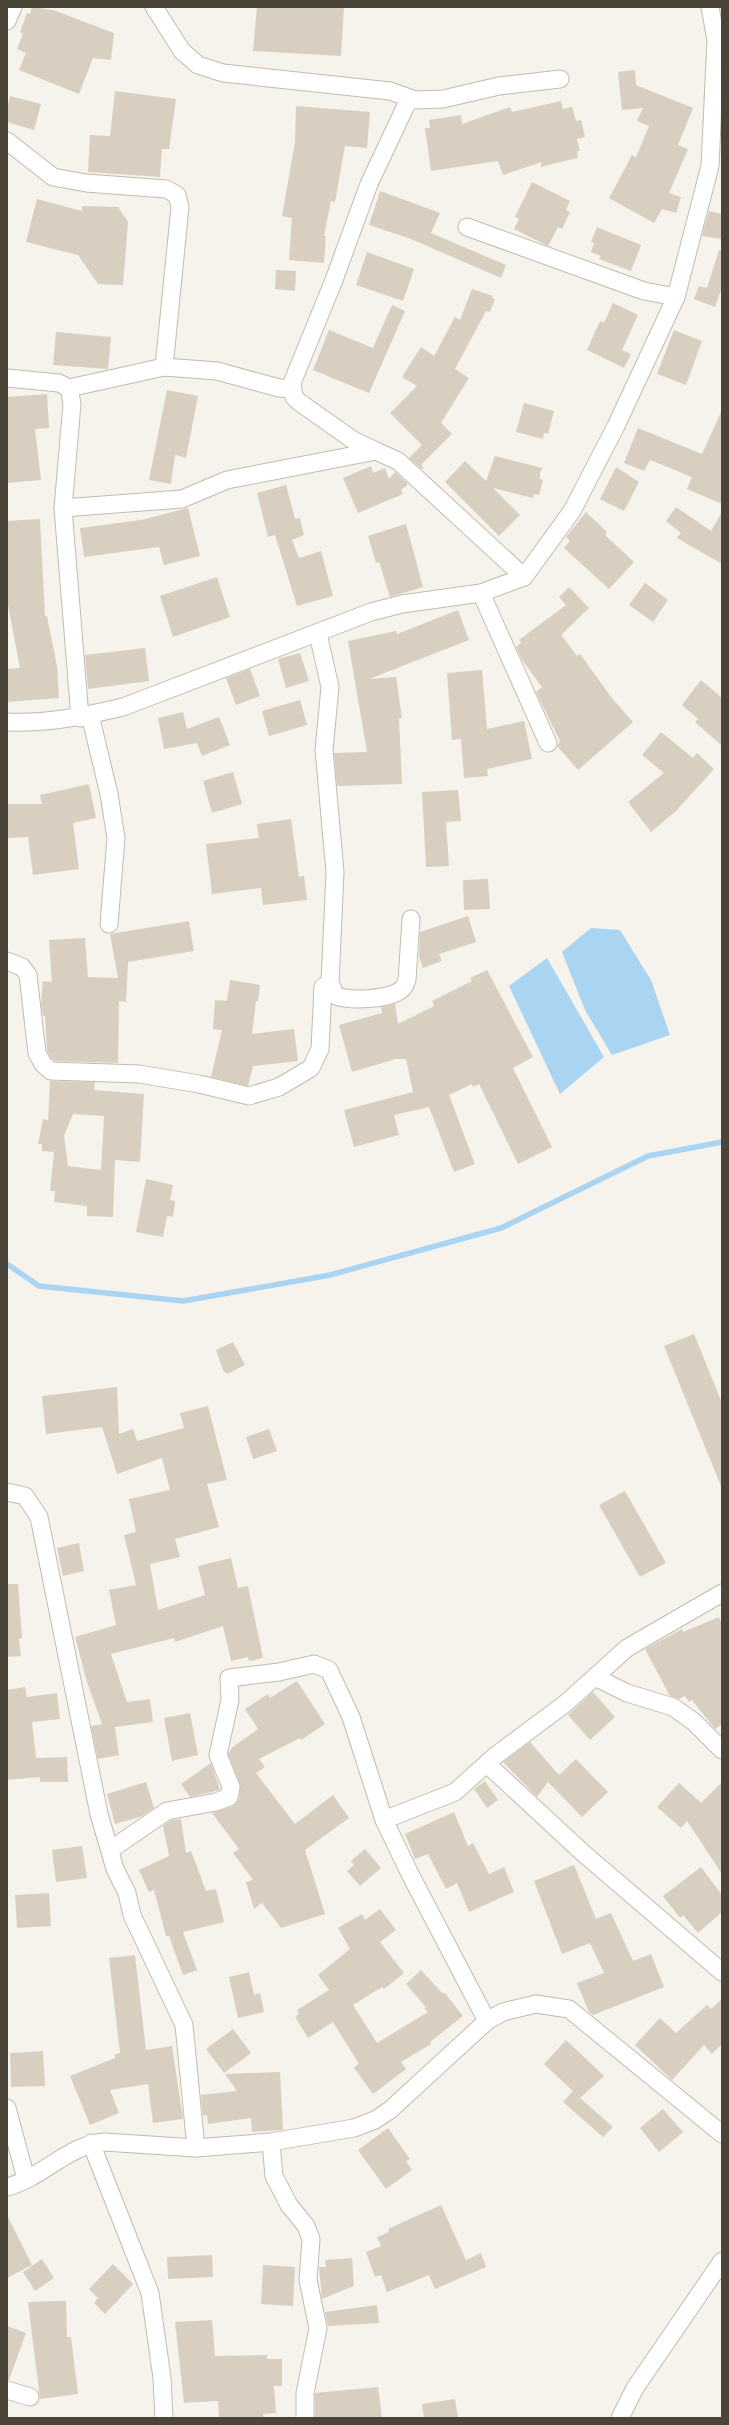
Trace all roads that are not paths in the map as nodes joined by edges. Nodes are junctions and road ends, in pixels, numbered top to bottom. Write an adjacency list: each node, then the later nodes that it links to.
1 (12, 7): 4 (street)
2 (154, 7): 6 (street)
3 (710, 7): 9 (street)
4 (7, 21)
5 (560, 80): 6 (street)
6 (409, 99): 13 (street)
7 (7, 141): 10 (street)
8 (467, 227): 9 (street)
9 (676, 297): 16 (street)
10 (164, 367): 12 (street); 13 (street)
11 (7, 378): 12 (street)
12 (69, 388): 15 (street)
13 (291, 389): 14 (street)
14 (376, 451): 15 (street); 16 (street)
15 (63, 508): 19 (street)
16 (524, 577): 17 (street)
17 (481, 593): 18 (street); 21 (street)
18 (318, 634): 19 (street); 25 (street)
19 (85, 716): 20 (street); 23 (street)
20 (7, 722)
21 (548, 743)
22 (411, 919): 25 (street)
23 (109, 924)
24 (7, 961): 25 (street)
25 (330, 984)
26 (7, 1492): 32 (street)
27 (722, 1592): 28 (street)
28 (595, 1677): 29 (street); 30 (street)
29 (722, 1750)
30 (487, 1764): 31 (street); 33 (street)
31 (384, 1820): 32 (street); 34 (street)
32 (110, 1850): 39 (street)
33 (722, 1972)
34 (487, 2021): 36 (street); 37 (street)
35 (7, 2108): 40 (street)
36 (722, 2134)
37 (271, 2142): 39 (street); 46 (street)
38 (91, 2143): 39 (street); 40 (street); 45 (street)
39 (196, 2148)
40 (26, 2179): 41 (street)
41 (7, 2187)
42 (722, 2261): 47 (street)
43 (7, 2390): 44 (street)
44 (30, 2397)
45 (164, 2418)
46 (306, 2418)
47 (620, 2418)

